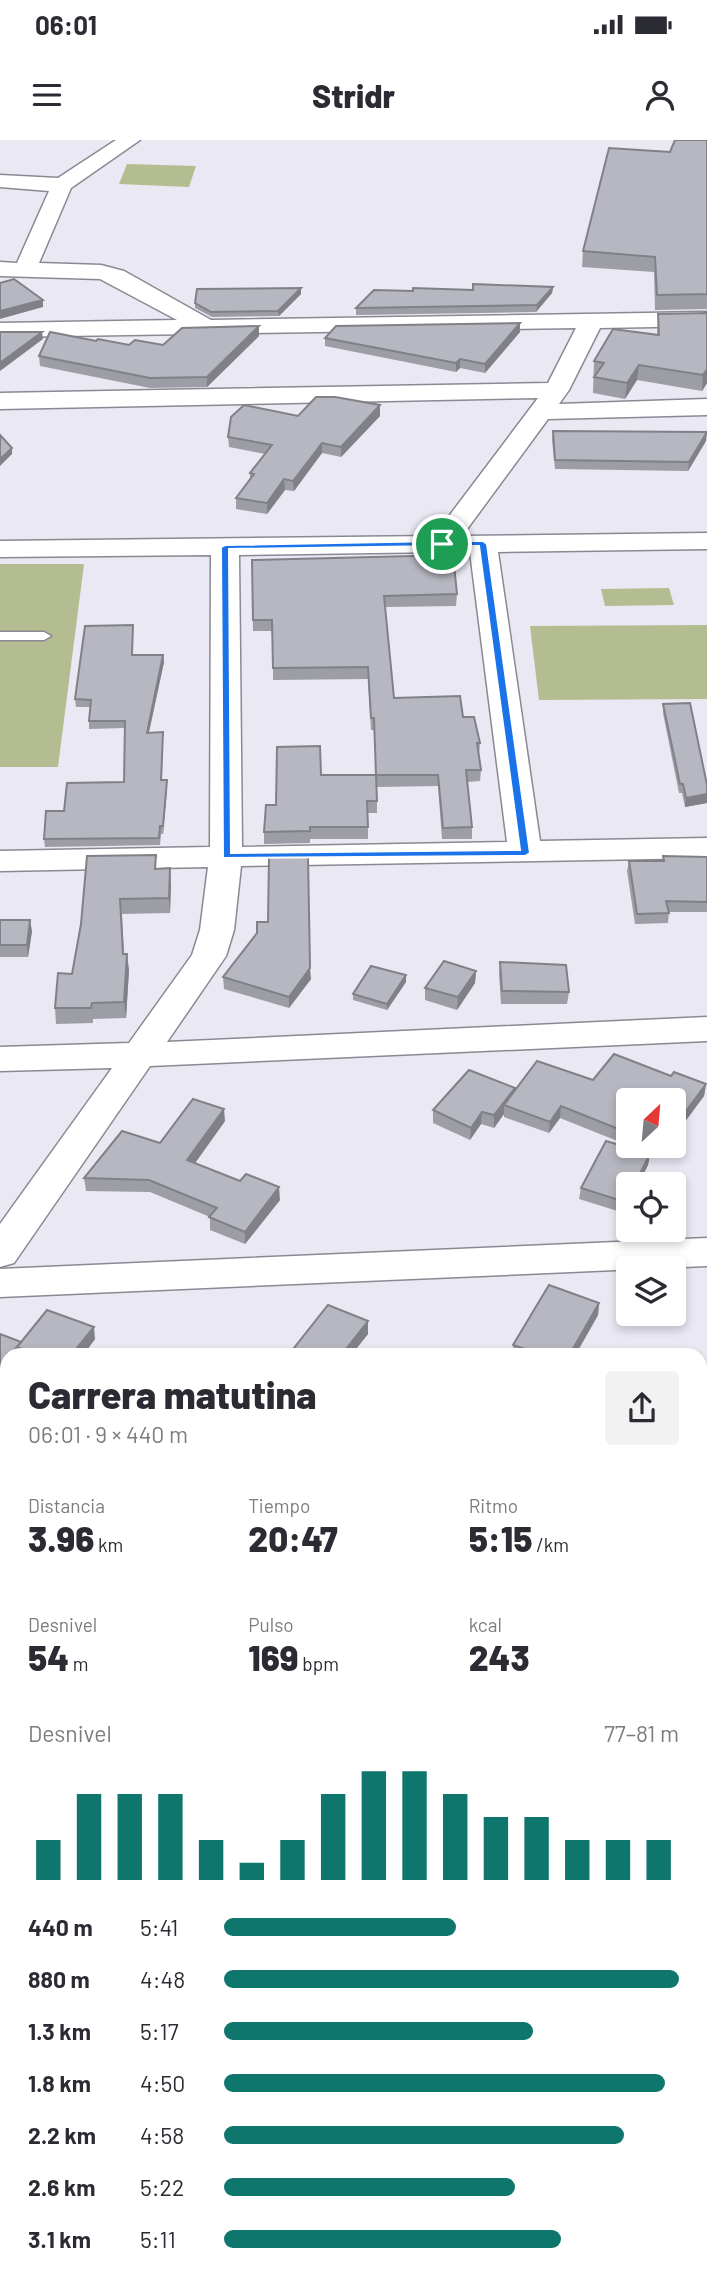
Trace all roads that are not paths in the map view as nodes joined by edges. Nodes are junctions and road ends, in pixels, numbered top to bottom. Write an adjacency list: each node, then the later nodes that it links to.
1 (130, 140): 3 (street)
2 (0, 181): 3 (street)
3 (62, 185): 5 (street)
4 (0, 269): 5 (street)
5 (25, 270): 8 (street)
6 (707, 319): 7 (street)
7 (591, 321): 8 (street); 10 (street)
8 (207, 327): 9 (street)
9 (0, 330)
10 (557, 390): 11 (street); 13 (street)
11 (0, 401)
12 (707, 407): 13 (street)
13 (541, 412): 15 (street)
14 (707, 541): 16 (street)
15 (442, 544): 16 (street); 17 (street)
16 (483, 544): 22 (street)
17 (225, 547): 18 (street); 23 (street)
18 (0, 549)
19 (0, 636): 20 (lane)
20 (44, 636)
21 (707, 848): 22 (street)
22 (525, 853): 23 (street)
23 (226, 856): 24 (street); 26 (street)
24 (0, 861)
25 (707, 1029): 26 (street)
26 (140, 1055): 27 (street); 29 (street)
27 (0, 1059)
28 (707, 1252): 30 (street)
29 (0, 1253)
30 (0, 1283)

